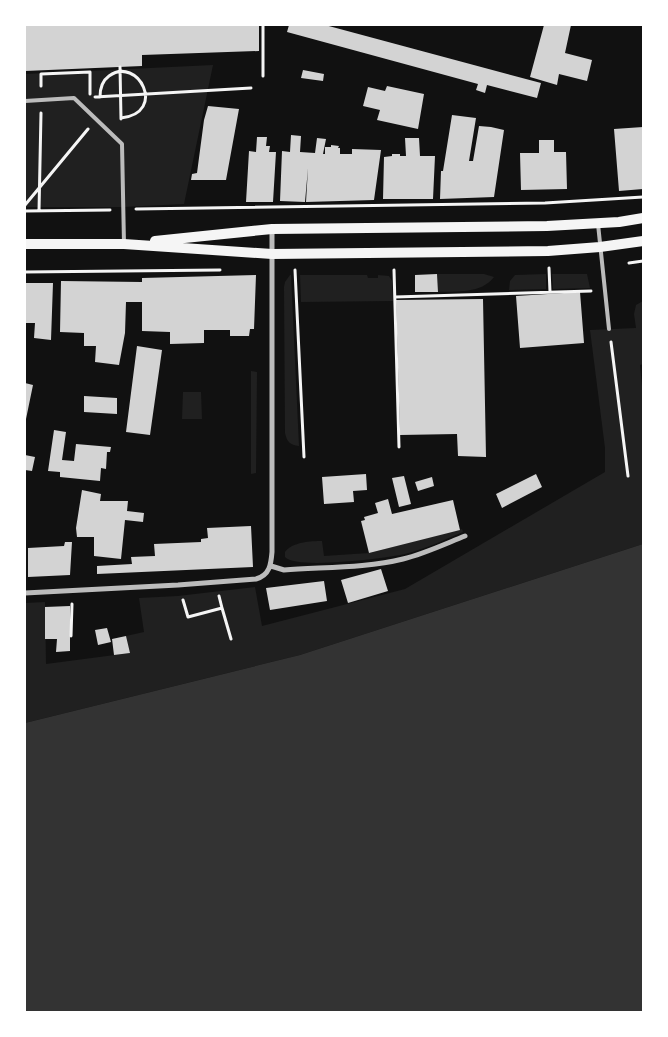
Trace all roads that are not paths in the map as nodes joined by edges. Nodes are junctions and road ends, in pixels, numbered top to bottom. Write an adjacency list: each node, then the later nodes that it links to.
1 (25, 101): 7 (lane)
2 (643, 218): 3 (main road)
3 (598, 224): 4 (main road); 8 (lane)
4 (272, 229): 7 (main road); 9 (street)
5 (643, 241): 8 (main road)
6 (25, 244): 7 (main road)
7 (124, 244): 9 (main road)
8 (600, 248): 9 (main road); 10 (lane)
9 (272, 254): 12 (street)
10 (609, 329)
11 (465, 536): 12 (street)
12 (270, 566): 13 (street)
13 (25, 593)

